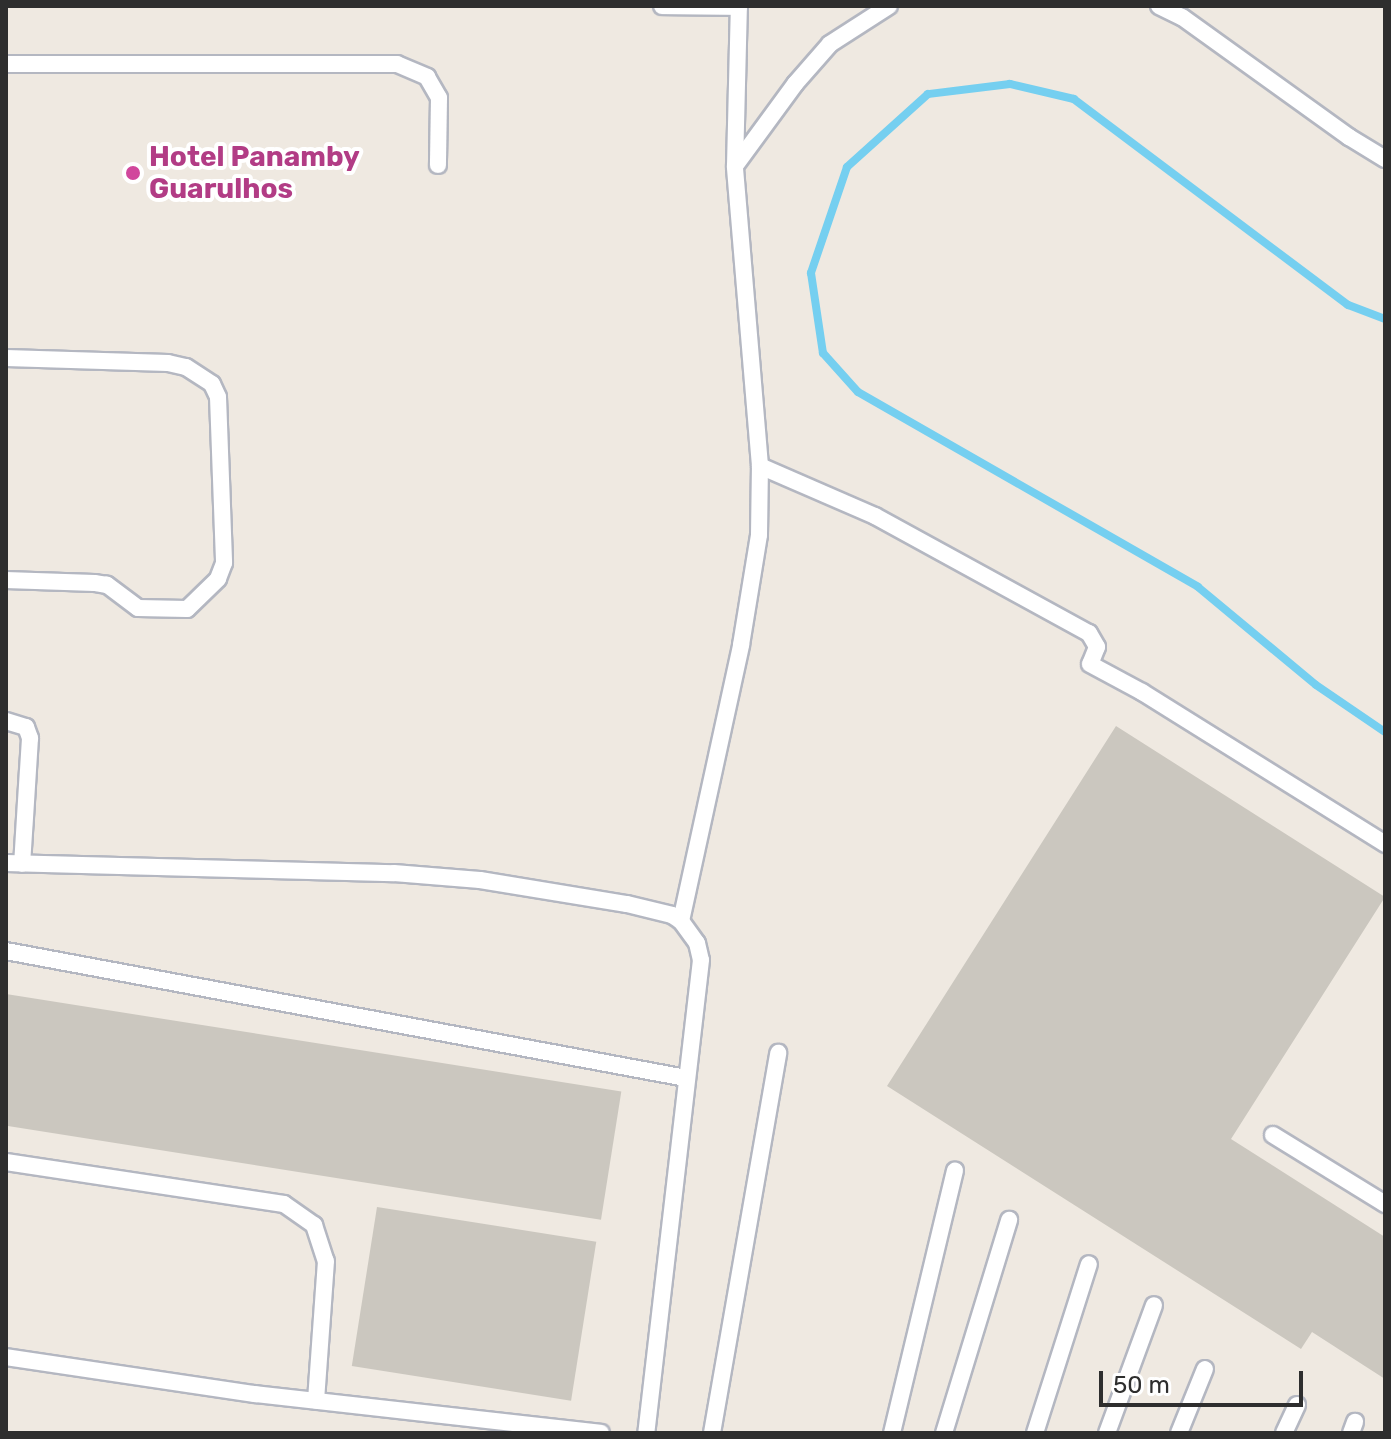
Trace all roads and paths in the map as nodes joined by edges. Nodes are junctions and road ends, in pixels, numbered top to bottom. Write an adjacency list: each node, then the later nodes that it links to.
1 (662, 6): 2 (lane)
2 (739, 6): 8 (lane)
3 (889, 6): 8 (lane)
4 (1159, 6): 6 (lane)
5 (6, 64): 7 (lane)
6 (1385, 159)
7 (438, 165)
8 (735, 166): 10 (lane)
9 (6, 358): 11 (lane)
10 (760, 466): 13 (lane); 15 (lane)
11 (6, 580)
12 (6, 721): 14 (lane)
13 (1385, 844)
14 (14, 864): 15 (lane)
15 (681, 921): 18 (lane)
16 (6, 951): 18 (lane)
17 (778, 1053): 33 (lane)
18 (686, 1078): 32 (lane)
19 (1273, 1135): 22 (lane)
20 (6, 1162): 28 (lane)
21 (955, 1170): 34 (lane)
22 (1385, 1204)
23 (1009, 1220): 35 (lane)
24 (1089, 1264): 36 (lane)
25 (1154, 1305): 37 (lane)
26 (6, 1357): 28 (lane)
27 (1205, 1369): 38 (lane)
28 (316, 1401): 30 (lane)
29 (1297, 1405): 39 (lane)
30 (545, 1430): 31 (lane)
31 (601, 1433)
32 (646, 1433)
33 (712, 1433)
34 (892, 1433)
35 (944, 1433)
36 (1035, 1433)
37 (1107, 1433)
38 (1179, 1433)
39 (1284, 1433)

